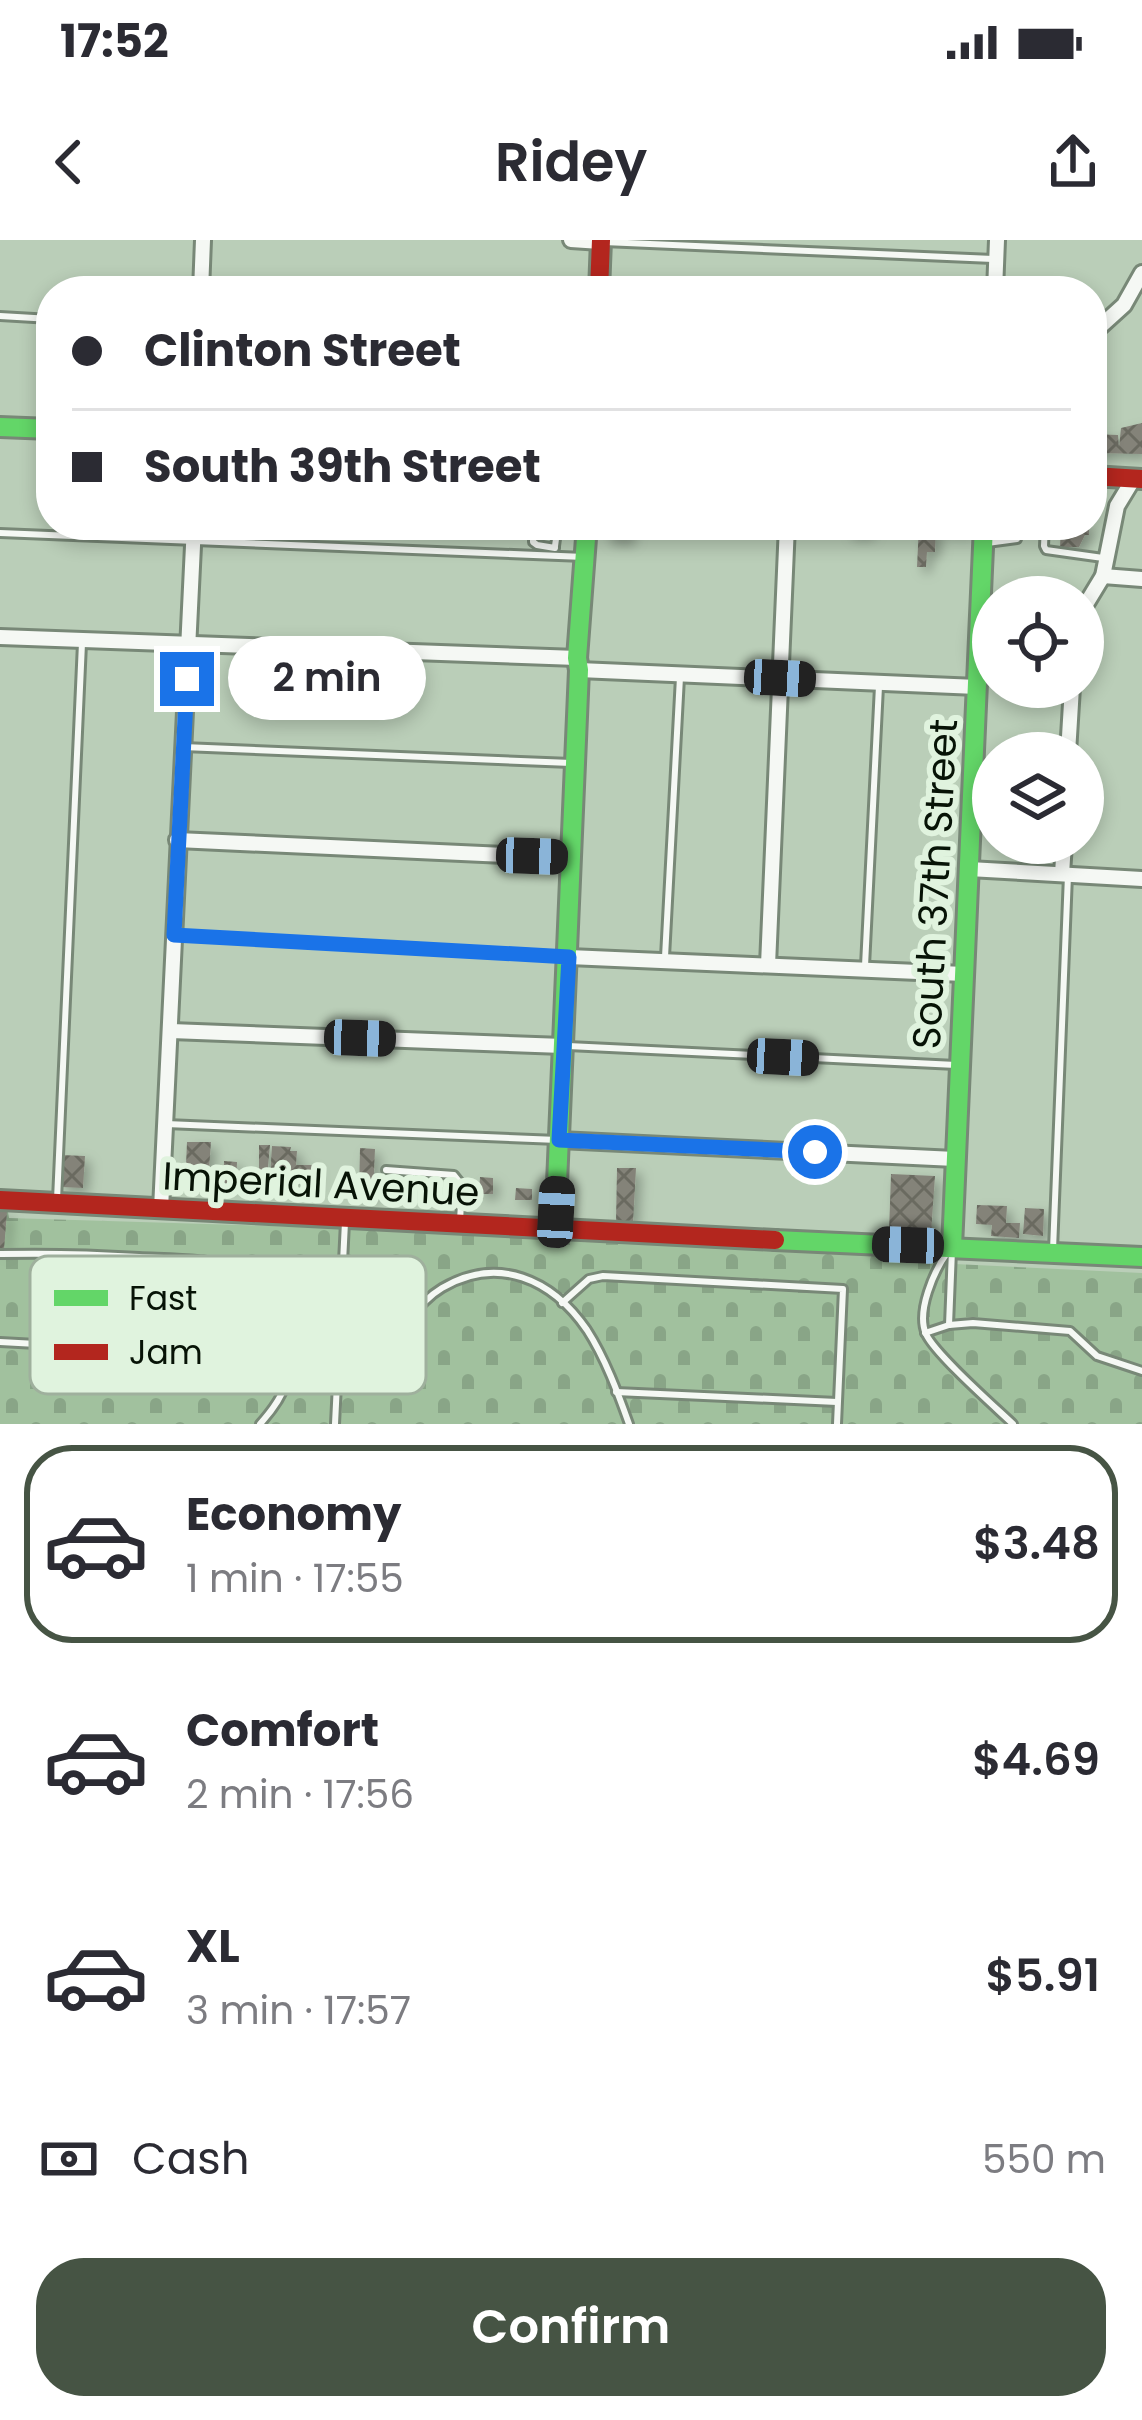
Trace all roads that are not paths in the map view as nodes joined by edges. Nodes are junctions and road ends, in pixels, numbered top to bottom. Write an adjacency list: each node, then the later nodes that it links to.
1 (203, 240): 7 (street)
2 (571, 240): 4 (street)
3 (997, 240): 5 (street)
4 (602, 241): 5 (lane); 8 (street)
5 (996, 259): 9 (street)
6 (1142, 273): 12 (street)
7 (202, 276)
8 (600, 276)
9 (995, 276)
10 (0, 316): 11 (lane)
11 (36, 318)
12 (1107, 320)
13 (0, 427): 14 (street)
14 (36, 428)
15 (1107, 477): 16 (street)
16 (1138, 478): 29 (street)
17 (0, 533): 18 (lane)
18 (36, 535)
19 (150, 540): 26 (lane)
20 (533, 540): 27 (lane)
21 (556, 540): 27 (lane)
22 (585, 540): 28 (street)
23 (786, 540): 39 (street)
24 (984, 540): 30 (street, South 37th Street)
25 (1044, 540): 29 (lane)
26 (193, 542): 27 (lane); 36 (street)
27 (555, 552): 28 (lane)
28 (584, 557): 37 (street)
29 (1107, 559): 31 (street)
30 (982, 576)
31 (1103, 576)
32 (1104, 576): 33 (street)
33 (1142, 579)
34 (0, 637): 35 (street)
35 (82, 640): 36 (street); 65 (lane)
36 (188, 645): 37 (street); 43 (street)
37 (578, 664): 38 (street); 44 (street)
38 (680, 675): 39 (street); 53 (lane)
39 (780, 678): 40 (street); 54 (street)
40 (879, 683): 41 (street); 55 (lane)
41 (972, 688)
42 (976, 708): 48 (street, South 37th Street)
43 (183, 747): 44 (lane); 45 (street)
44 (574, 763): 46 (street)
45 (177, 841): 46 (street); 51 (street)
46 (570, 858): 52 (street)
47 (1065, 864): 49 (street)
48 (969, 869): 49 (street); 56 (street, South 37th Street)
49 (1066, 874): 50 (street); 72 (lane)
50 (1142, 879)
51 (174, 935): 52 (lane); 57 (street)
52 (569, 957): 53 (street); 58 (street)
53 (665, 961): 54 (street)
54 (768, 965): 55 (street)
55 (864, 970): 56 (street)
56 (964, 974): 59 (street, South 37th Street)
57 (171, 1031): 58 (street); 60 (street)
58 (563, 1046): 59 (lane); 61 (street)
59 (960, 1065): 62 (street, South 37th Street)
60 (166, 1124): 61 (lane); 66 (street)
61 (559, 1140): 62 (street); 69 (street)
62 (956, 1159): 70 (street, South 37th Street)
63 (386, 1170): 68 (lane)
64 (0, 1200): 65 (street, Imperial Avenue)
65 (57, 1204): 66 (street, Imperial Avenue)
66 (161, 1209): 67 (street, Imperial Avenue)
67 (346, 1218): 68 (street, Imperial Avenue); 74 (lane)
68 (459, 1224): 69 (street, Imperial Avenue)
69 (555, 1230): 70 (street, Imperial Avenue)
70 (952, 1247): 72 (street, Imperial Avenue); 78 (lane); 79 (lane)
71 (0, 1254): 73 (lane)
72 (1053, 1254): 75 (street, Imperial Avenue)
73 (94, 1256)
74 (344, 1256)
75 (1142, 1257)
76 (426, 1300): 77 (lane)
77 (562, 1303): 83 (lane); 86 (lane)
78 (949, 1324): 79 (lane); 82 (lane)
79 (925, 1333): 91 (lane)
80 (0, 1342): 81 (lane)
81 (30, 1343)
82 (1142, 1371)
83 (616, 1392): 86 (lane); 89 (lane)
84 (282, 1394): 87 (lane)
85 (336, 1394): 88 (lane)
86 (837, 1402): 90 (lane)
87 (260, 1424)
88 (335, 1424)
89 (629, 1424)
90 (837, 1424)
91 (1013, 1424)

